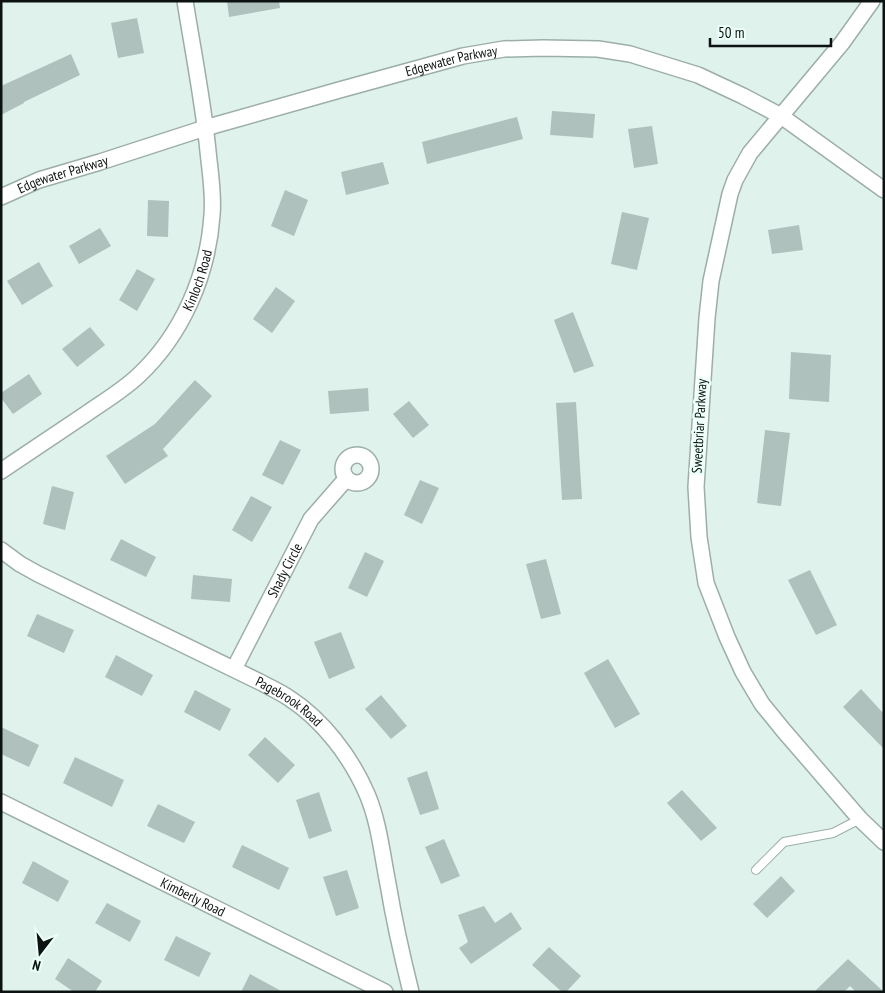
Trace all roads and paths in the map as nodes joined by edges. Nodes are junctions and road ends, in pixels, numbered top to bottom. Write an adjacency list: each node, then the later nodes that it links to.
1 (185, 1): 4 (street, Kinloch Road)
2 (872, 1): 3 (street, Sweetbriar Parkway)
3 (781, 116): 4 (street, Edgewater Parkway); 5 (street, Edgewater Parkway); 12 (street, Sweetbriar Parkway)
4 (206, 128): 6 (street, Edgewater Parkway); 7 (street, Kinloch Road)
5 (884, 190)
6 (1, 198)
7 (1, 471)
8 (346, 479): 10 (street, Shady Circle)
9 (1, 550): 10 (street, Pagebrook Road)
10 (234, 669): 16 (street, Pagebrook Road)
11 (1, 802): 15 (street, Kimberly Road)
12 (860, 819): 13 (street, Sweetbriar Parkway); 14 (lane)
13 (884, 842)
14 (756, 870)
15 (385, 992)
16 (411, 992)

